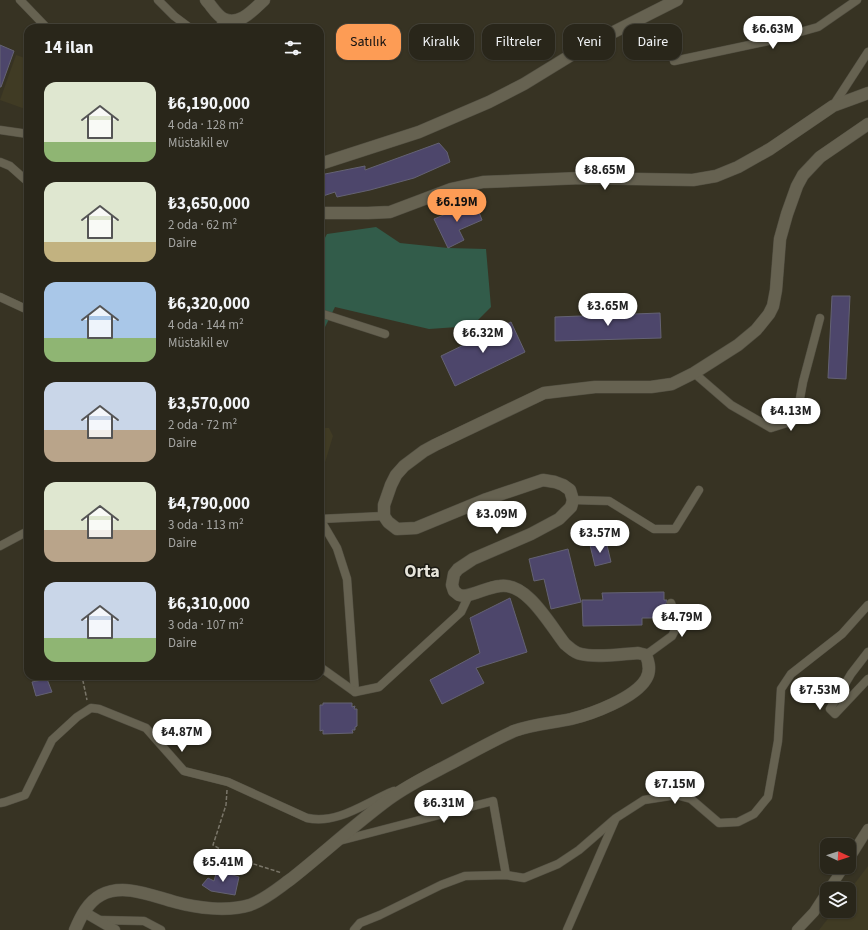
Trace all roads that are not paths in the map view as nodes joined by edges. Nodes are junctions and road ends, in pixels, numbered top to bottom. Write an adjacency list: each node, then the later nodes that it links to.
1 (20, 0): 8 (street)
2 (158, 0): 9 (street)
3 (264, 0): 7 (main road)
4 (677, 0): 18 (main road)
5 (856, 0): 11 (street)
6 (207, 1): 7 (main road)
7 (221, 23)
8 (43, 24)
9 (185, 24)
10 (868, 52): 13 (street)
11 (682, 58)
12 (868, 93): 13 (main road)
13 (833, 106): 20 (main road)
14 (868, 124): 26 (main road)
15 (0, 130): 16 (street)
16 (24, 133)
17 (0, 162): 19 (street)
18 (324, 163)
19 (24, 178)
20 (324, 213)
21 (0, 296): 22 (street)
22 (24, 308)
23 (324, 314): 25 (street)
24 (820, 318): 26 (street)
25 (385, 334)
26 (694, 373): 29 (main road)
27 (699, 490): 28 (street)
28 (573, 500): 29 (main road); 34 (main road)
29 (384, 516): 30 (street)
30 (324, 519)
31 (324, 526): 41 (street)
32 (24, 533): 33 (street)
33 (0, 546)
34 (469, 595): 38 (main road); 41 (street)
35 (671, 603): 38 (street)
36 (868, 605): 44 (street)
37 (868, 652): 40 (street)
38 (646, 655): 42 (main road)
39 (324, 671): 41 (street)
40 (868, 679)
41 (355, 692)
42 (413, 784): 43 (street); 46 (main road)
43 (0, 803)
44 (616, 818): 48 (street); 56 (street)
45 (868, 829): 47 (street)
46 (337, 842): 48 (street); 50 (main road)
47 (856, 848)
48 (506, 876): 55 (street)
49 (820, 903): 57 (street)
50 (84, 912): 51 (street); 52 (main road)
51 (97, 920): 53 (street); 54 (street)
52 (75, 930)
53 (116, 930)
54 (161, 930)
55 (354, 930)
56 (567, 930)
57 (797, 930)

